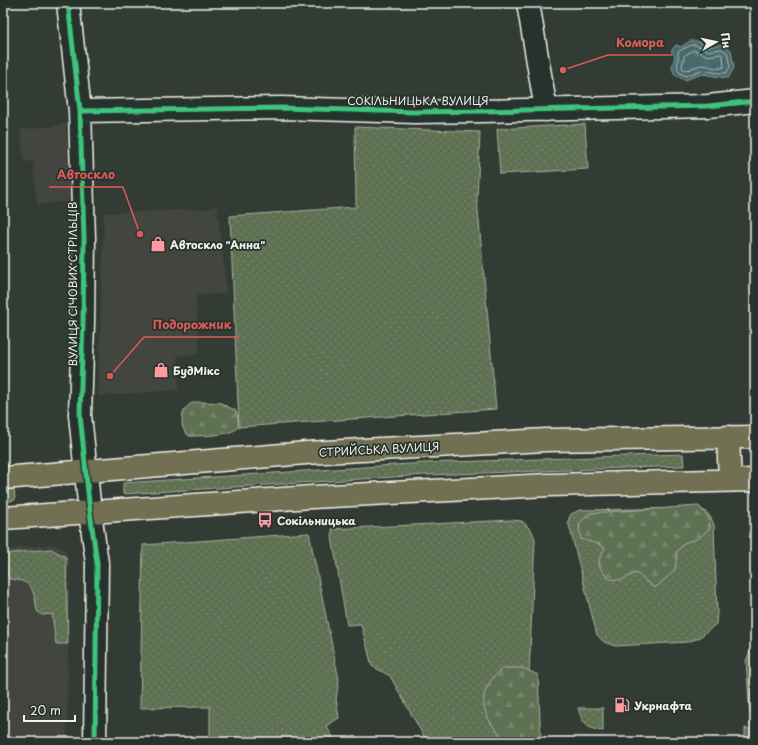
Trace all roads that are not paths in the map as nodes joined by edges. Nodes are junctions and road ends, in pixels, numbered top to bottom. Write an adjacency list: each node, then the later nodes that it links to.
1 (68, 3): 5 (street, ВУЛИЦЯ СІЧОВИХ СТРІЛЬЦІВ)
2 (528, 3): 4 (street)
3 (755, 100): 4 (street, СОКІЛЬНИЦЬКА ВУЛИЦЯ)
4 (546, 110): 5 (street, СОКІЛЬНИЦЬКА ВУЛИЦЯ)
5 (80, 111): 8 (street, ВУЛИЦЯ СІЧОВИХ СТРІЛЬЦІВ)
6 (728, 437): 7 (main road, СТРИЙСЬКА ВУЛИЦЯ); 8 (main road, СТРИЙСЬКА ВУЛИЦЯ); 10 (main road)
7 (755, 437)
8 (86, 470): 9 (main road, СТРИЙСЬКА ВУЛИЦЯ); 12 (street, ВУЛИЦЯ СІЧОВИХ СТРІЛЬЦІВ)
9 (3, 478)
10 (730, 480): 11 (main road); 12 (main road)
11 (755, 480)
12 (90, 512): 13 (main road); 14 (street, ВУЛИЦЯ СІЧОВИХ СТРІЛЬЦІВ)
13 (3, 518)
14 (95, 742)

